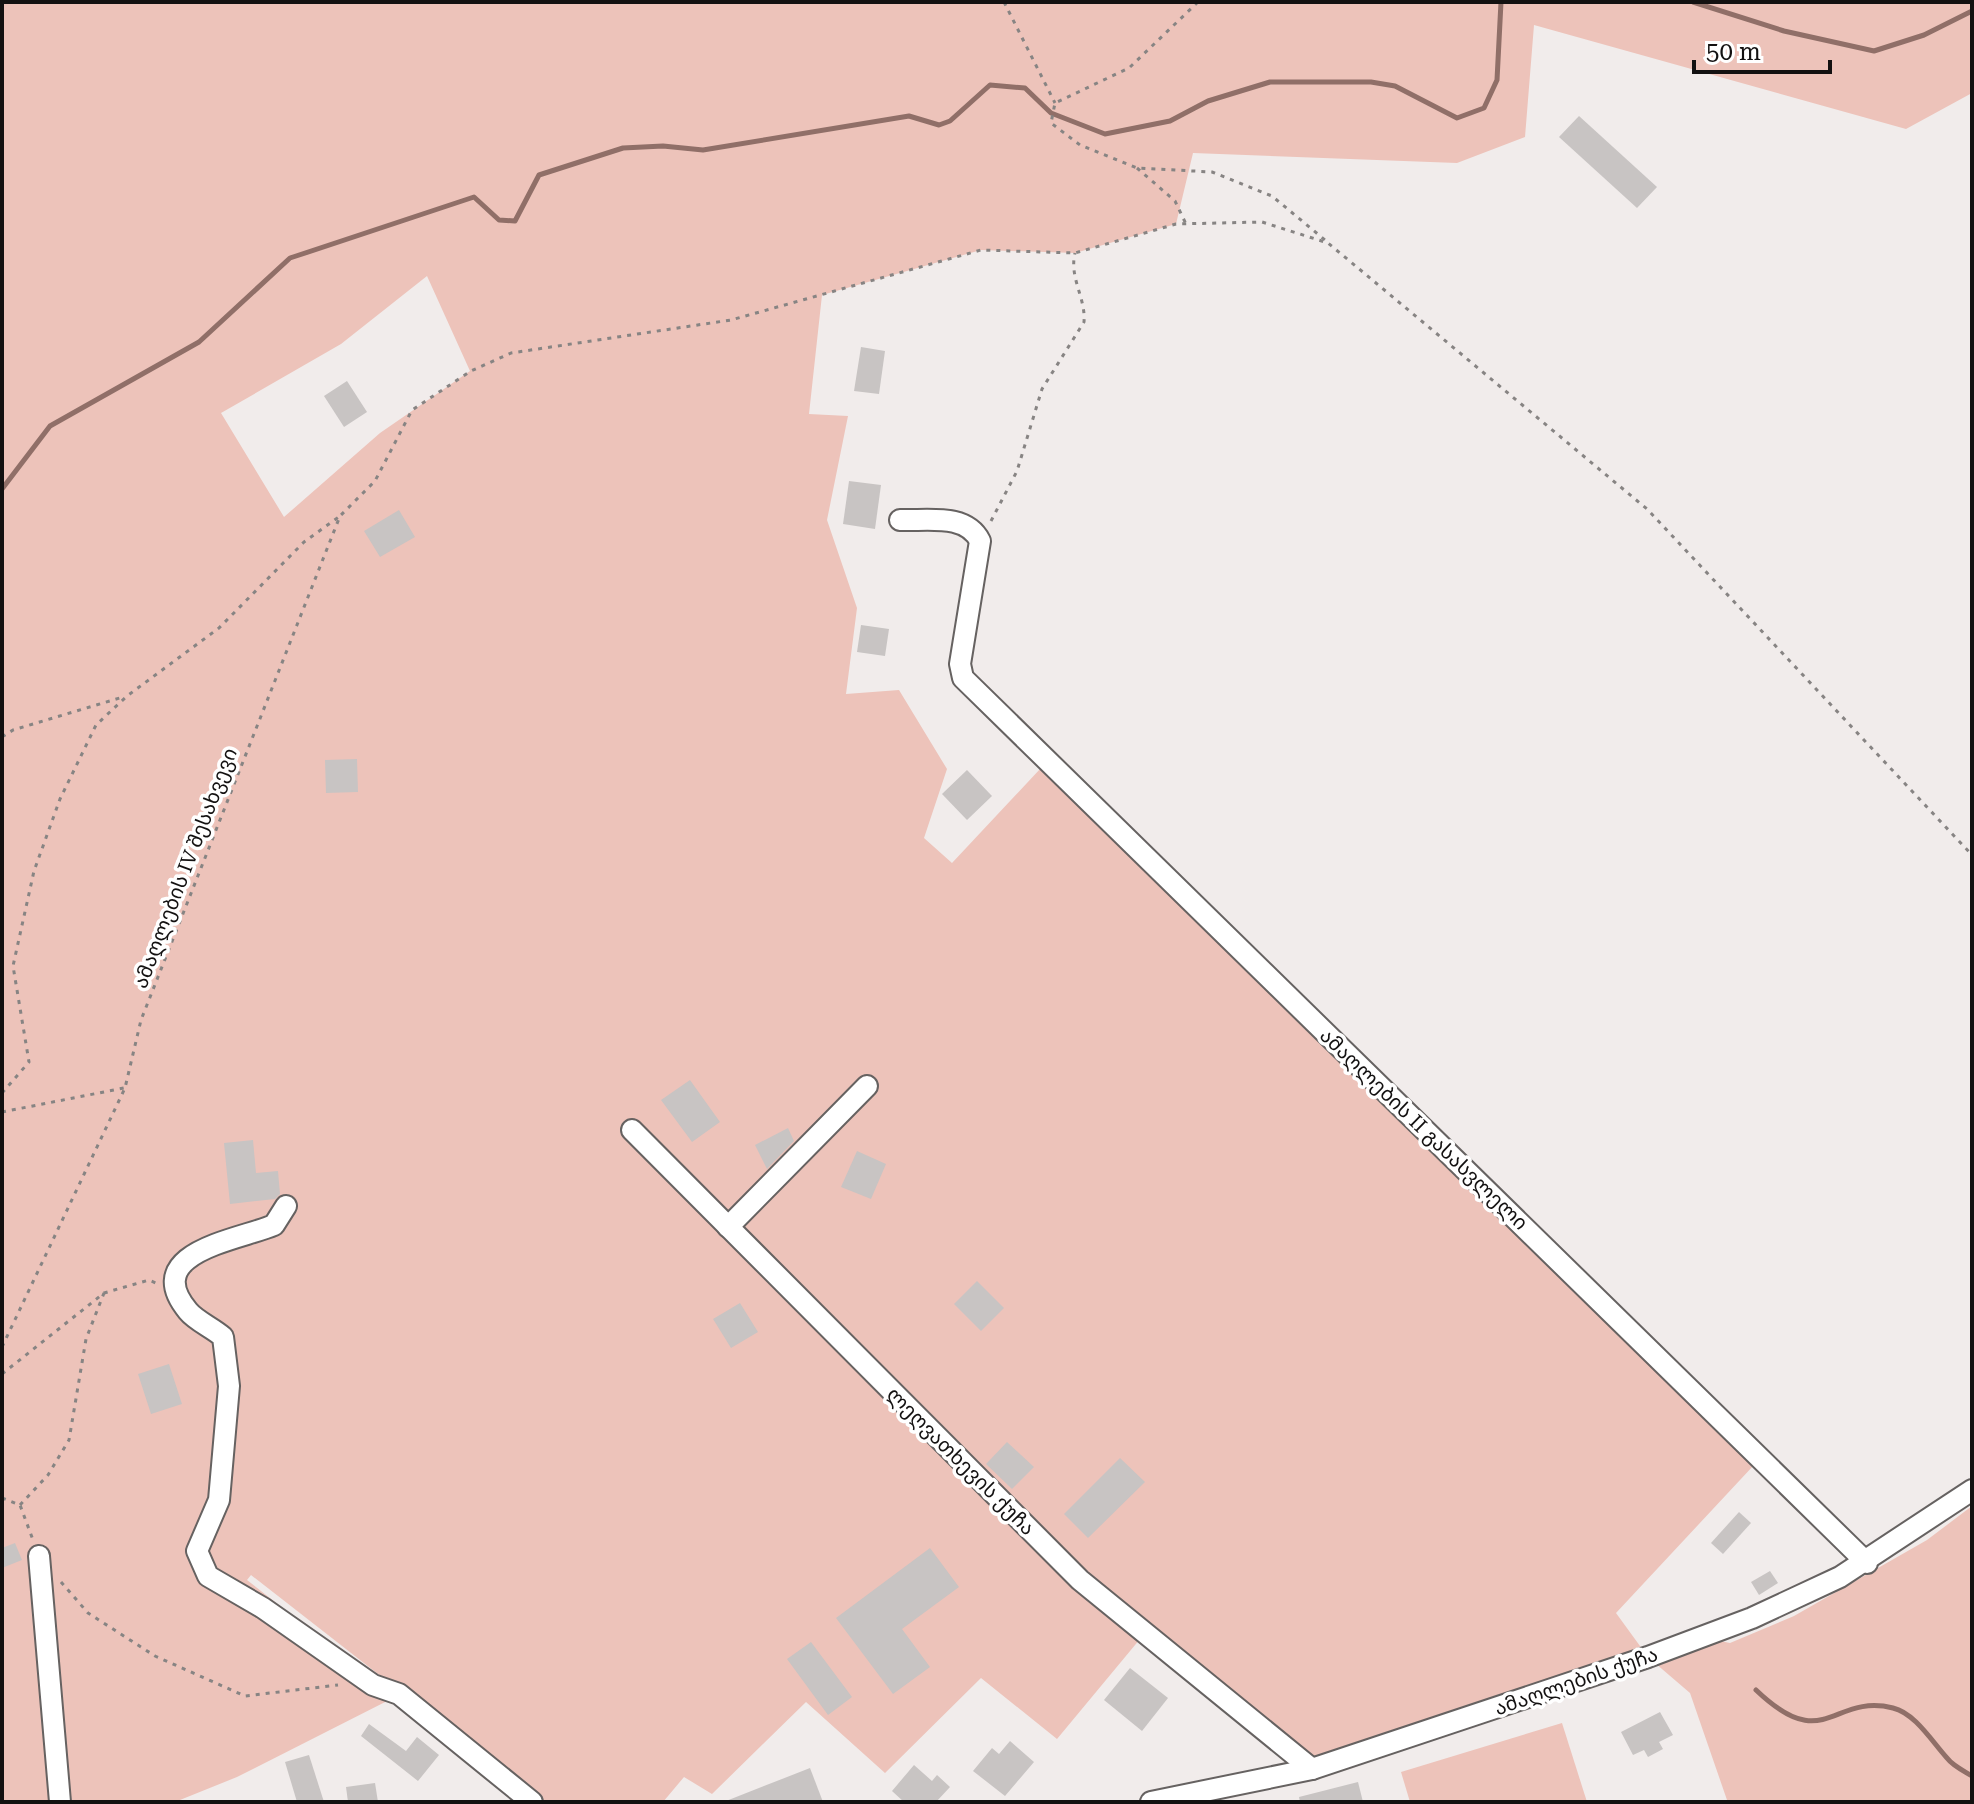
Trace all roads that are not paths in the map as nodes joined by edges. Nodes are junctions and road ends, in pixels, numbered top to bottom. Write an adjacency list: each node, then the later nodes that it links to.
1 (900, 520): 8 (street, ამაღლების II გასასვლელი)
2 (867, 1086): 5 (street)
3 (632, 1130): 5 (street, ლეღვათხევის ქუჩა)
4 (286, 1206): 11 (street)
5 (728, 1227): 9 (street, ლეღვათხევის ქუჩა)
6 (1972, 1490): 8 (street, ამაღლების ქუჩა)
7 (39, 1556): 10 (street)
8 (1867, 1563): 9 (street, ამაღლების ქუჩა)
9 (1312, 1769): 12 (street, ამაღლების ქუჩა)
10 (60, 1802)
11 (532, 1802)
12 (1151, 1802)

